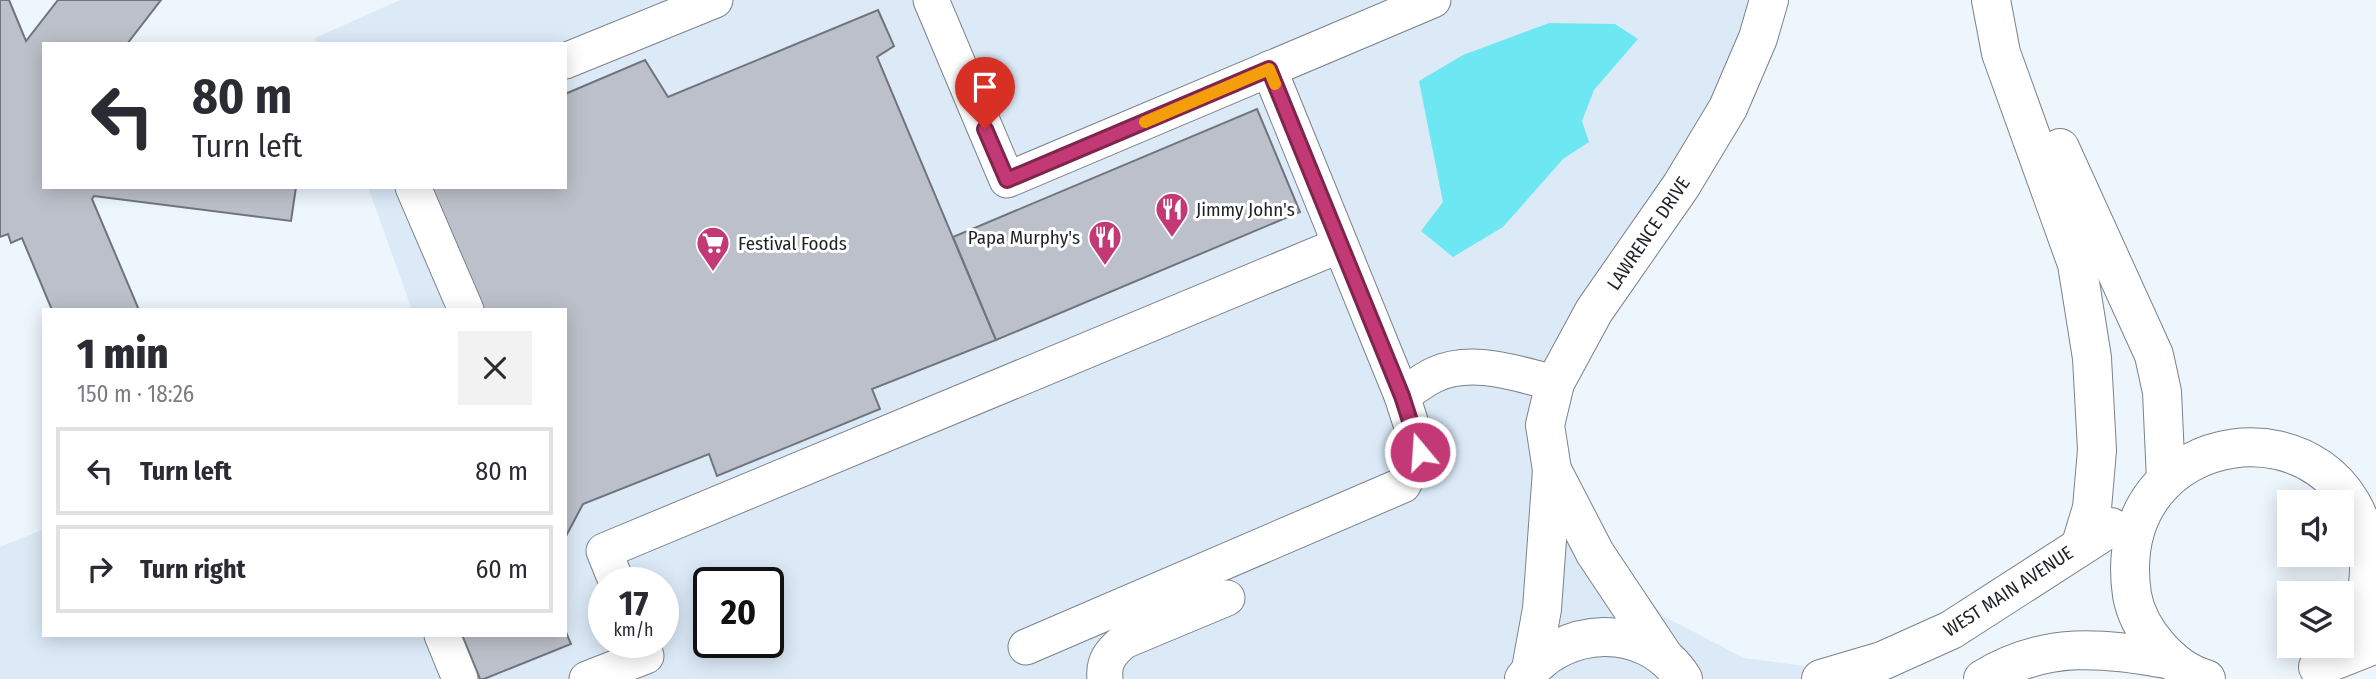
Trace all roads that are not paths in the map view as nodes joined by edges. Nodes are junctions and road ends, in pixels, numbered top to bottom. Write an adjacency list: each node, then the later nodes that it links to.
1 (715, 0): 6 (lane)
2 (931, 0): 7 (lane)
3 (1433, 0): 7 (lane)
4 (1769, 0): 11 (main road, LAWRENCE DRIVE)
5 (1992, 2): 16 (main road); 17 (main road)
6 (567, 60)
7 (1269, 69): 9 (lane)
8 (414, 189): 10 (lane)
9 (1340, 246): 12 (lane); 18 (lane)
10 (465, 308)
11 (1555, 383): 12 (lane); 13 (main road, LAWRENCE DRIVE)
12 (1402, 396): 22 (lane)
13 (1552, 470): 25 (main road, LAWRENCE DRIVE); 26 (main road, LAWRENCE DRIVE)
14 (2323, 471): 15 (main road); 16 (main road, WEST MAIN AVENUE); 24 (main road)
15 (2376, 486)
16 (2157, 491): 17 (main road, WEST MAIN AVENUE); 27 (main road)
17 (2081, 544): 31 (main road, WEST MAIN AVENUE)
18 (610, 567)
19 (1227, 598): 30 (lane)
20 (443, 637): 28 (lane)
21 (2376, 644): 24 (main road)
22 (1026, 647)
23 (641, 658): 29 (lane)
24 (2322, 659)
25 (1684, 673): 26 (main road)
26 (1527, 674)
27 (2194, 674): 32 (main road)
28 (460, 679)
29 (587, 679)
30 (1105, 679)
31 (1821, 679)
32 (1983, 679)

